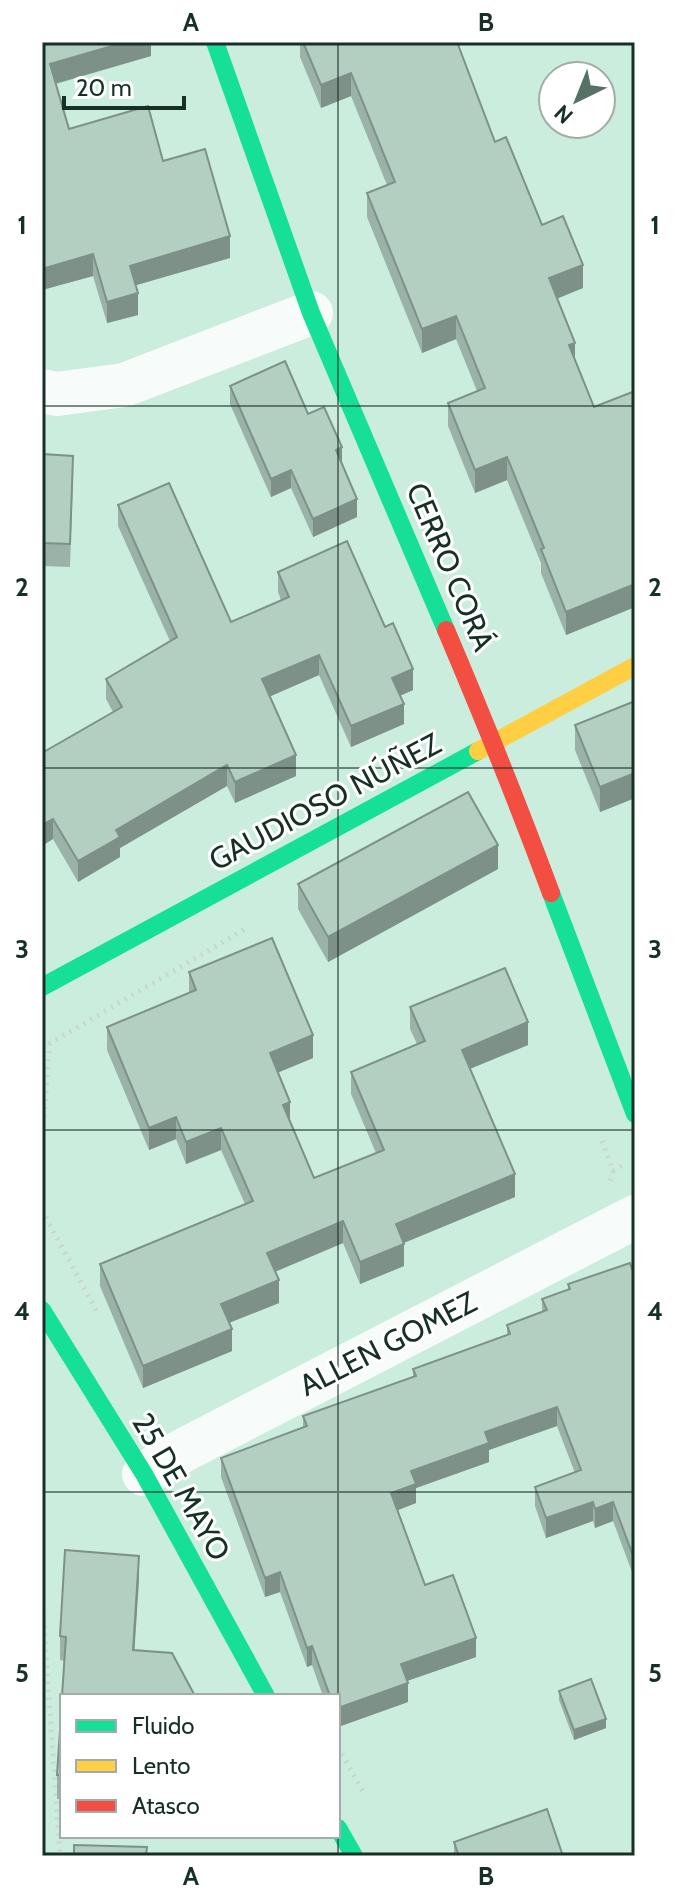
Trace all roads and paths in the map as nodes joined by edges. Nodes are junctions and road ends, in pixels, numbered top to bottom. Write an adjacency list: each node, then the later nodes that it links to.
1 (215, 42): 2 (street, CERRO CORÁ)
2 (311, 313): 3 (street); 5 (street, CERRO CORÁ)
3 (42, 391)
4 (635, 666): 5 (street, GAUDIOSO NÚÑEZ)
5 (491, 744): 6 (street, GAUDIOSO NÚÑEZ); 8 (street, CERRO CORÁ)
6 (42, 987)
7 (50, 1044): 9 (path)
8 (635, 1114)
9 (42, 1141)
10 (623, 1165): 11 (path)
11 (613, 1171)
12 (635, 1217): 14 (street, ALLEN GOMEZ)
13 (42, 1310): 14 (street, 25 DE MAYO)
14 (144, 1474): 16 (street, 25 DE MAYO)
15 (42, 1594): 18 (path)
16 (265, 1694)
17 (340, 1832): 19 (street)
18 (60, 1856)
19 (354, 1856)

